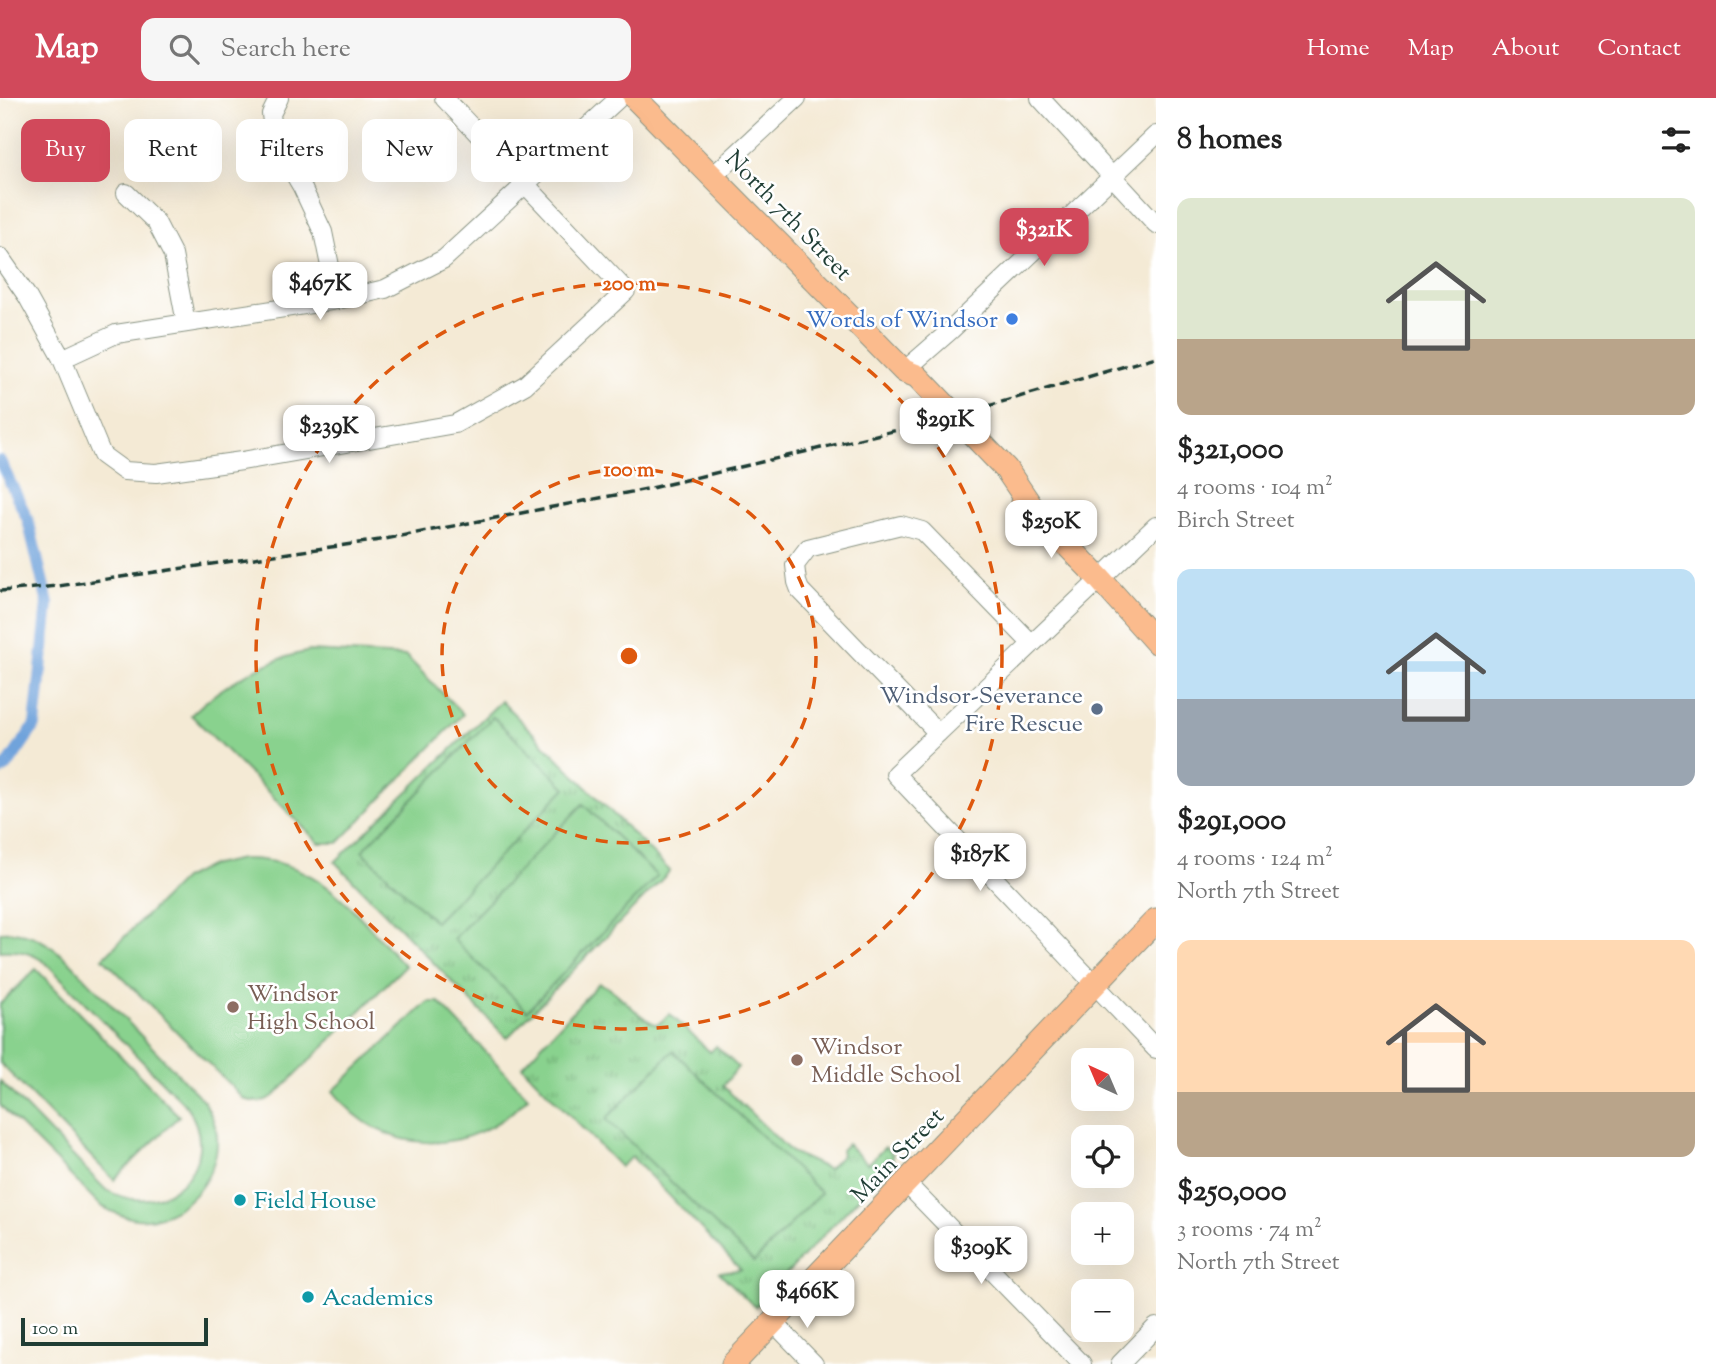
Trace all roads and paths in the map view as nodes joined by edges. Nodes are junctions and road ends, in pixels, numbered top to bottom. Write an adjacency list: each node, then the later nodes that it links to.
1 (279, 98): 14 (street)
2 (444, 98): 10 (street)
3 (619, 98): 10 (street)
4 (635, 98): 8 (main road, North 7th Street)
5 (797, 98): 8 (street)
6 (1040, 98): 9 (street)
7 (1156, 135): 9 (street)
8 (714, 175): 17 (main road, North 7th Street)
9 (1112, 177): 12 (street); 17 (street)
10 (525, 185): 14 (street); 16 (street)
11 (126, 193): 15 (street)
12 (1156, 224)
13 (0, 257): 16 (street)
14 (337, 300): 15 (street)
15 (186, 323): 16 (street)
16 (62, 359)
17 (904, 371): 19 (main road, North 7th Street)
18 (1156, 526): 19 (street)
19 (1099, 578): 20 (main road, North 7th Street); 21 (street)
20 (1156, 642)
21 (1031, 643): 22 (street); 22 (street)
22 (938, 733): 24 (street)
23 (1156, 920): 24 (main road, Main Street)
24 (1095, 985): 25 (street); 26 (main road, Main Street)
25 (1156, 1049)
26 (906, 1183): 27 (main road, Main Street); 31 (street)
27 (773, 1322): 29 (main road, Main Street); 30 (street)
28 (1156, 1327): 32 (street)
29 (733, 1364)
30 (814, 1364)
31 (1082, 1364)
32 (1121, 1364)

